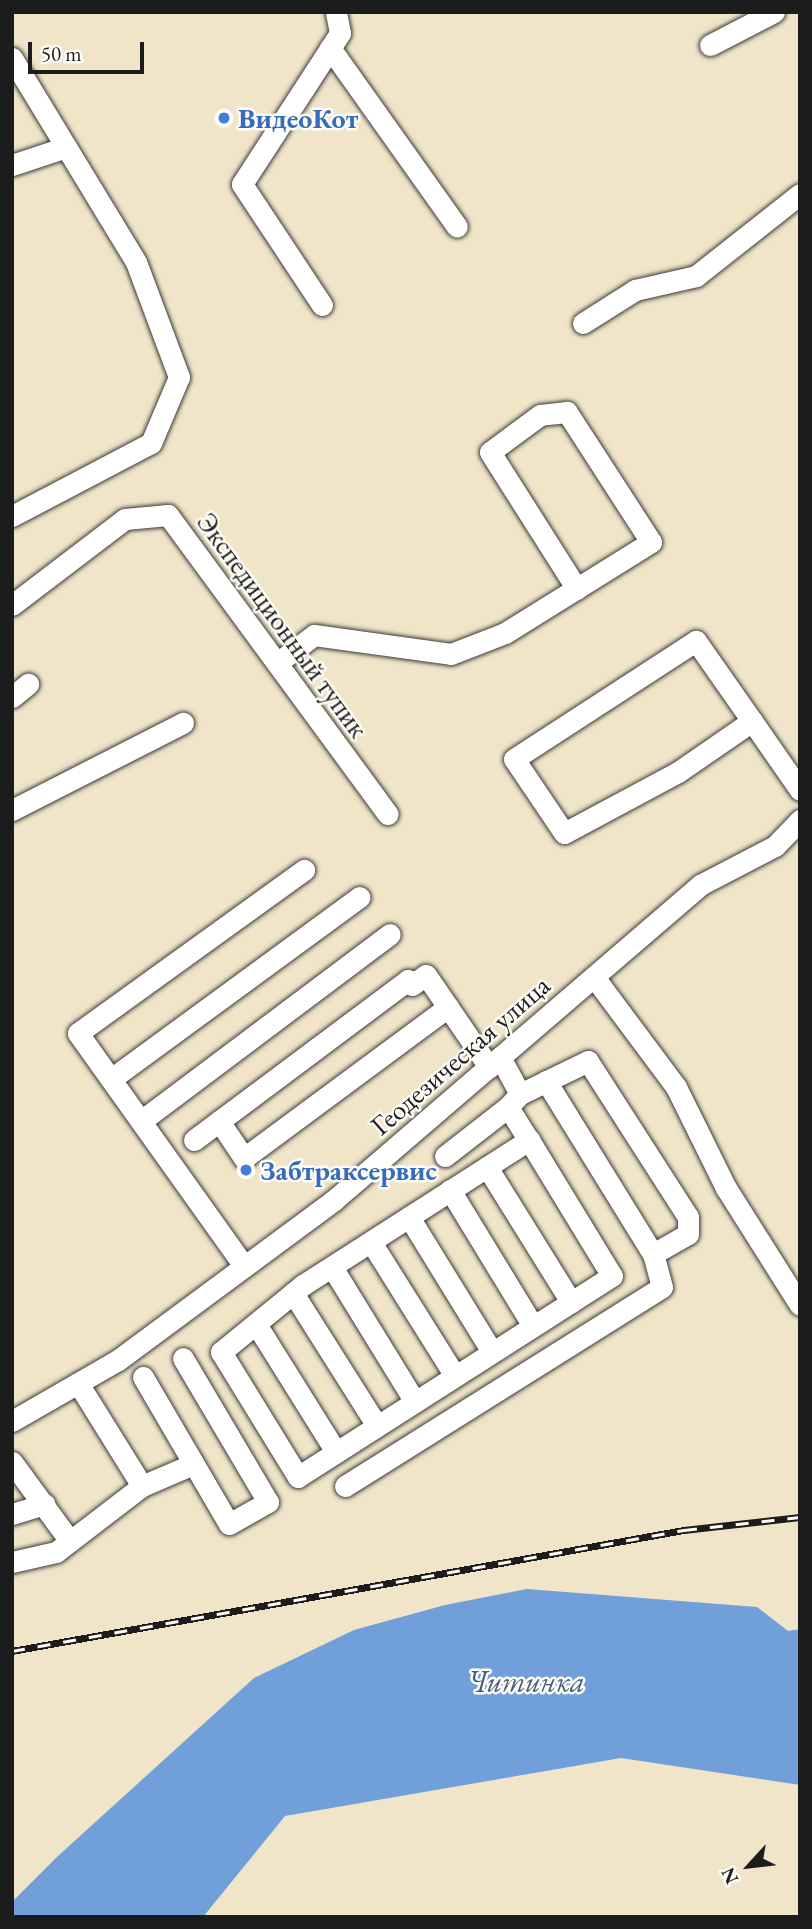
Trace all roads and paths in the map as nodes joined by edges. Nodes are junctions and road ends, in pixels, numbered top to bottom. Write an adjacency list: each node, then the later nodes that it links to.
1 (774, 12): 3 (street)
2 (342, 16): 4 (street)
3 (710, 45)
4 (330, 48): 9 (street); 10 (street)
5 (12, 58): 6 (street)
6 (66, 147): 7 (street); 12 (street)
7 (12, 165)
8 (800, 194): 11 (street)
9 (457, 227)
10 (322, 306)
11 (583, 323)
12 (12, 516)
13 (577, 589): 13 (street); 15 (street)
14 (12, 605): 15 (street, Экспедиционный тупик)
15 (277, 663): 20 (street, Экспедиционный тупик)
16 (752, 721): 16 (street); 18 (street)
17 (183, 723): 19 (street)
18 (800, 790)
19 (12, 810)
20 (388, 814)
21 (800, 820): 25 (street, Геодезическая улица)
22 (304, 870): 28 (street)
23 (360, 897): 28 (street)
24 (390, 934): 31 (street)
25 (594, 977): 27 (street, Геодезическая улица); 45 (street)
26 (448, 1007): 27 (street); 32 (street); 32 (street)
27 (494, 1062): 30 (street); 41 (street, Геодезическая улица)
28 (111, 1079): 31 (street)
29 (546, 1081): 30 (street); 40 (street); 40 (street)
30 (514, 1100): 34 (street); 35 (street)
31 (141, 1121): 41 (street)
32 (219, 1121): 33 (street)
33 (194, 1140)
34 (528, 1140): 36 (street); 44 (street)
35 (445, 1156)
36 (487, 1167): 37 (street); 44 (street)
37 (450, 1190): 38 (street); 47 (street)
38 (409, 1217): 39 (street); 48 (street)
39 (371, 1242): 42 (street); 50 (street)
40 (653, 1254): 60 (street)
41 (244, 1266): 52 (street, Геодезическая улица)
42 (332, 1267): 43 (street); 53 (street)
43 (293, 1293): 46 (street); 55 (street)
44 (571, 1302): 47 (street)
45 (800, 1305)
46 (256, 1324): 56 (street); 56 (street)
47 (533, 1326): 48 (street)
48 (492, 1352): 50 (street)
49 (183, 1358): 58 (street)
50 (455, 1376): 53 (street)
51 (143, 1377): 58 (street)
52 (78, 1383): 54 (street, Геодезическая улица); 59 (street)
53 (415, 1402): 55 (street)
54 (12, 1421)
55 (377, 1426): 56 (street)
56 (336, 1452)
57 (12, 1462): 61 (street)
58 (193, 1464): 59 (street)
59 (142, 1486): 63 (street)
60 (345, 1486)
61 (44, 1504): 62 (street); 63 (street)
62 (12, 1514)
63 (69, 1540): 64 (street)
64 (12, 1562)

